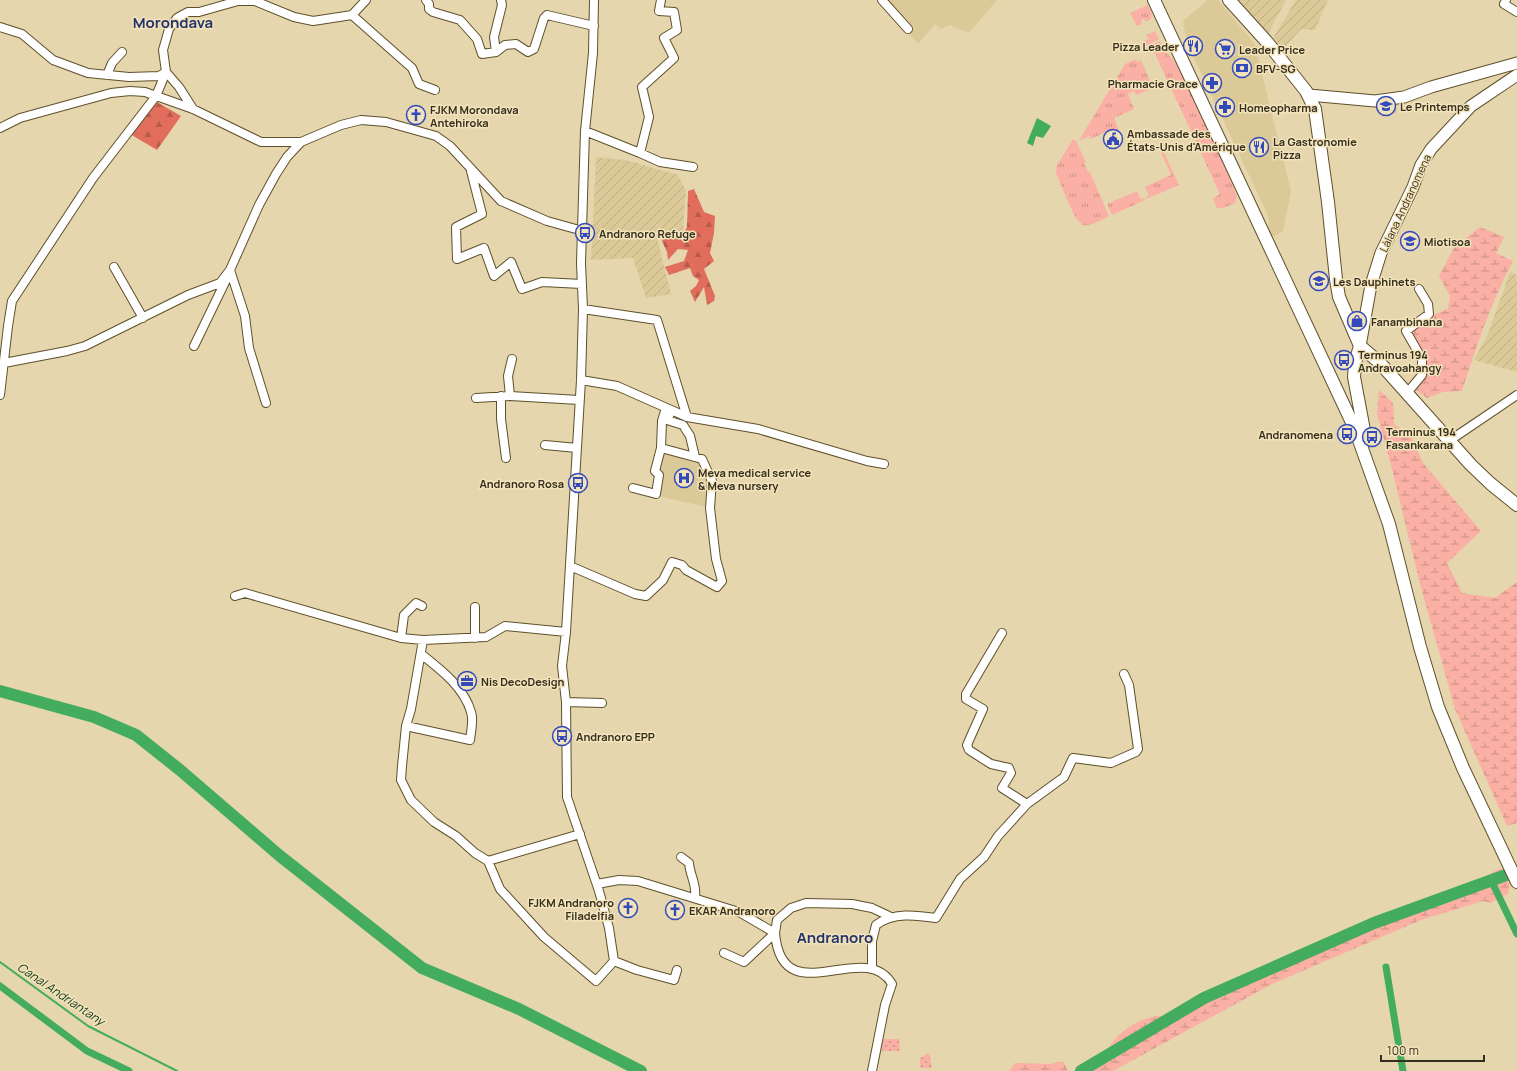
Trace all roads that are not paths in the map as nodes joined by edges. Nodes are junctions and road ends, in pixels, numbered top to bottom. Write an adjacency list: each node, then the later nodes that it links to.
1 (366, 0): 12 (street)
2 (426, 0): 17 (street)
3 (501, 0): 17 (street)
4 (594, 0): 13 (street)
5 (662, 0): 29 (street)
6 (882, 0): 15 (street)
7 (1154, 0): 61 (main road)
8 (1229, 0): 23 (main road)
9 (1506, 0): 11 (street)
10 (215, 3): 12 (street); 19 (street)
11 (1517, 12)
12 (352, 15): 22 (street)
13 (594, 26): 17 (street); 27 (street)
14 (0, 28): 20 (street)
15 (908, 29)
16 (122, 52): 20 (street)
17 (496, 52)
18 (1517, 63): 23 (street)
19 (166, 72): 20 (street); 24 (street); 25 (street)
20 (107, 75)
21 (1517, 75): 40 (street, Làlana Andranomena)
22 (435, 90)
23 (1309, 95): 40 (main road)
24 (156, 96): 25 (street); 26 (street); 42 (street)
25 (193, 109): 28 (street)
26 (0, 128)
27 (585, 131): 29 (street); 32 (street)
28 (301, 142): 31 (street); 34 (street)
29 (640, 153): 30 (street)
30 (694, 167)
31 (471, 170): 32 (street); 35 (street)
32 (583, 231): 35 (street)
33 (114, 267): 38 (street)
34 (230, 270): 38 (street); 39 (street); 51 (street)
35 (582, 284): 37 (street)
36 (1419, 289): 44 (street)
37 (583, 309): 43 (street); 53 (street)
38 (143, 318): 42 (street)
39 (194, 346)
40 (1360, 346): 44 (main road); 61 (main road)
41 (512, 359): 48 (street)
42 (4, 363): 45 (street)
43 (581, 380): 50 (street); 52 (street)
44 (1407, 393): 54 (main road)
45 (0, 395)
46 (1517, 395): 54 (street)
47 (501, 396): 48 (street); 49 (street); 59 (street)
48 (510, 396): 50 (street)
49 (476, 398)
50 (579, 400): 56 (street)
51 (266, 403)
52 (666, 408): 53 (street); 57 (street); 58 (street)
53 (687, 417): 60 (street)
54 (1450, 441): 63 (main road)
55 (545, 445): 56 (street)
56 (577, 448): 64 (street)
57 (661, 448): 58 (street); 62 (street)
58 (695, 457): 64 (street)
59 (506, 458)
60 (884, 464)
61 (1371, 472): 82 (main road)
62 (633, 488)
63 (1517, 505)
64 (570, 566): 68 (street)
65 (235, 596): 70 (street)
66 (422, 606): 70 (street)
67 (475, 607): 71 (street)
68 (566, 632): 71 (street); 75 (street)
69 (1002, 633): 78 (street)
70 (401, 638): 72 (street)
71 (475, 638): 72 (street)
72 (423, 640): 73 (street)
73 (421, 654): 77 (street); 77 (street)
74 (1124, 674): 78 (street)
75 (566, 702): 76 (street); 79 (street)
76 (602, 703)
77 (406, 726): 81 (street)
78 (1027, 804): 85 (street)
79 (580, 834): 81 (street); 83 (street)
80 (681, 857): 84 (street)
81 (488, 861): 88 (street)
82 (1517, 882)
83 (596, 884): 84 (street); 88 (street)
84 (695, 898): 86 (street)
85 (889, 916): 86 (street); 89 (street)
86 (775, 933): 87 (street); 89 (street)
87 (724, 953)
88 (614, 961): 90 (street)
89 (872, 968): 91 (street)
90 (677, 970)
91 (872, 1071)

